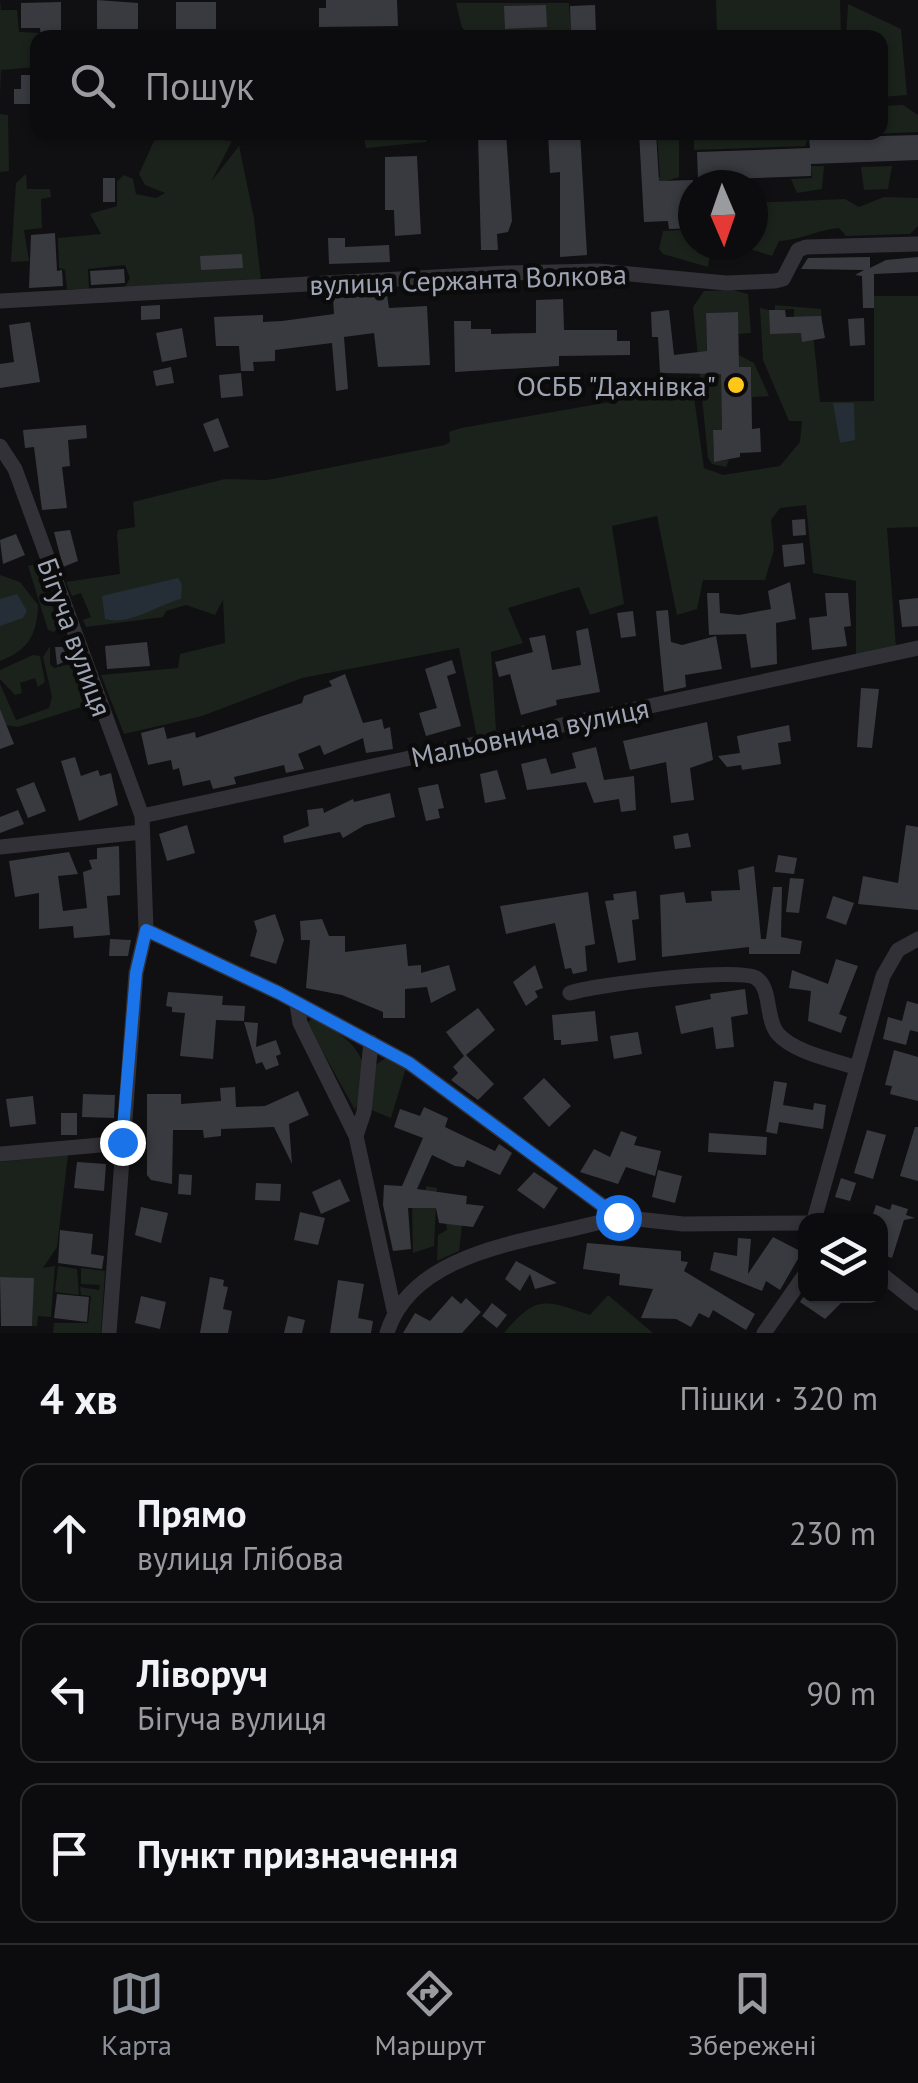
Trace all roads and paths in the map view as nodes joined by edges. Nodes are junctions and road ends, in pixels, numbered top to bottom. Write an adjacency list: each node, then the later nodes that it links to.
1 (918, 244): 2 (street, вулиця Сержанта Волкова)
2 (0, 301)
3 (0, 446): 5 (street, Бігуча вулиця)
4 (918, 648): 5 (street, Мальовнича вулиця)
5 (142, 824): 6 (street); 7 (street, Бігуча вулиця)
6 (0, 847)
7 (146, 930): 10 (street); 14 (street, Бігуча вулиця)
8 (918, 938): 12 (street)
9 (570, 993): 12 (street)
10 (296, 1004): 11 (street); 13 (street)
11 (371, 1042): 13 (street); 17 (street)
12 (857, 1068): 16 (street)
13 (356, 1136): 22 (street)
14 (122, 1142): 15 (street); 23 (street, Бігуча вулиця)
15 (0, 1154)
16 (816, 1213)
17 (618, 1217): 18 (street); 22 (street)
18 (798, 1223)
19 (888, 1280): 21 (street)
20 (798, 1284): 25 (street)
21 (918, 1302)
22 (394, 1310): 24 (street)
23 (109, 1333)
24 (387, 1333)
25 (764, 1333)

